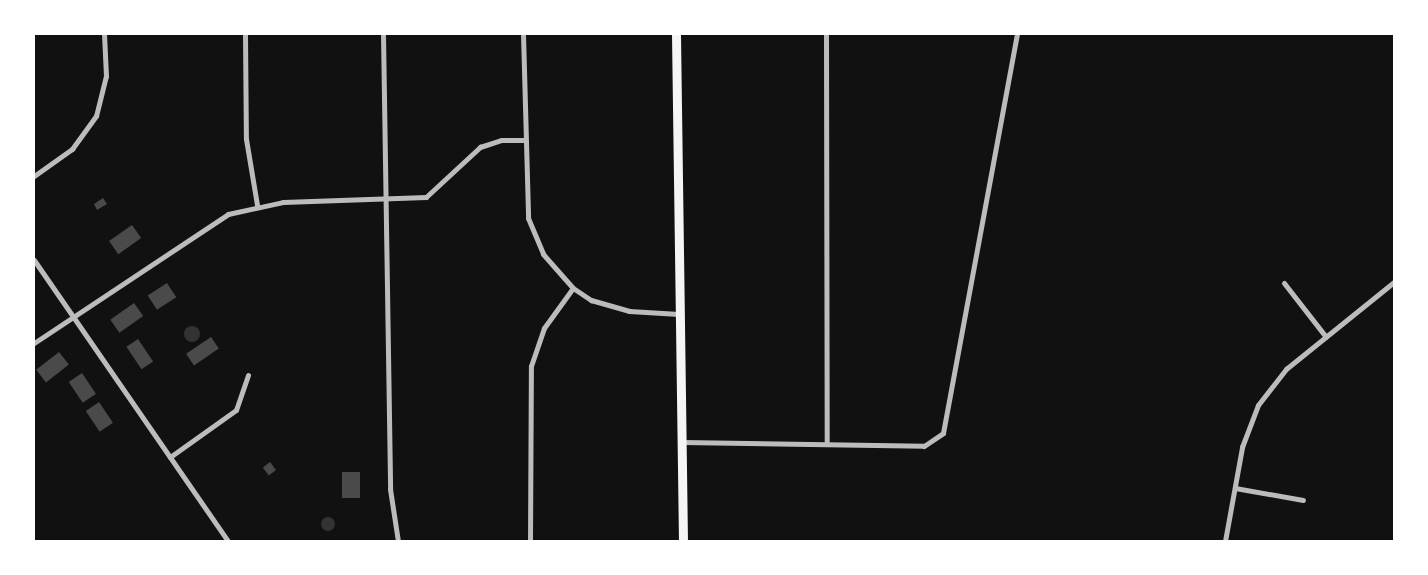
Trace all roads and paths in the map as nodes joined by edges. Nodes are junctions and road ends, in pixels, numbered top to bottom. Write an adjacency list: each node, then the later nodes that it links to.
1 (104, 34): 9 (street)
2 (245, 34): 11 (street)
3 (384, 34): 10 (street)
4 (523, 34): 8 (street)
5 (676, 34): 16 (main road)
6 (826, 34): 22 (street)
7 (1017, 34): 22 (street)
8 (524, 140): 10 (street); 15 (street)
9 (34, 176)
10 (386, 200): 11 (street); 27 (street)
11 (257, 205): 17 (street)
12 (34, 260): 17 (street)
13 (1394, 282): 18 (street)
14 (1284, 283): 18 (street)
15 (573, 288): 16 (street); 28 (street)
16 (679, 314): 21 (main road)
17 (72, 316): 19 (street); 23 (street)
18 (1326, 337): 24 (street)
19 (34, 343)
20 (248, 375): 23 (street)
21 (682, 442): 22 (street); 29 (main road)
22 (827, 444)
23 (170, 457): 26 (street)
24 (1234, 488): 25 (street); 30 (street)
25 (1303, 500)
26 (228, 541)
27 (398, 541)
28 (530, 541)
29 (683, 541)
30 (1225, 541)

